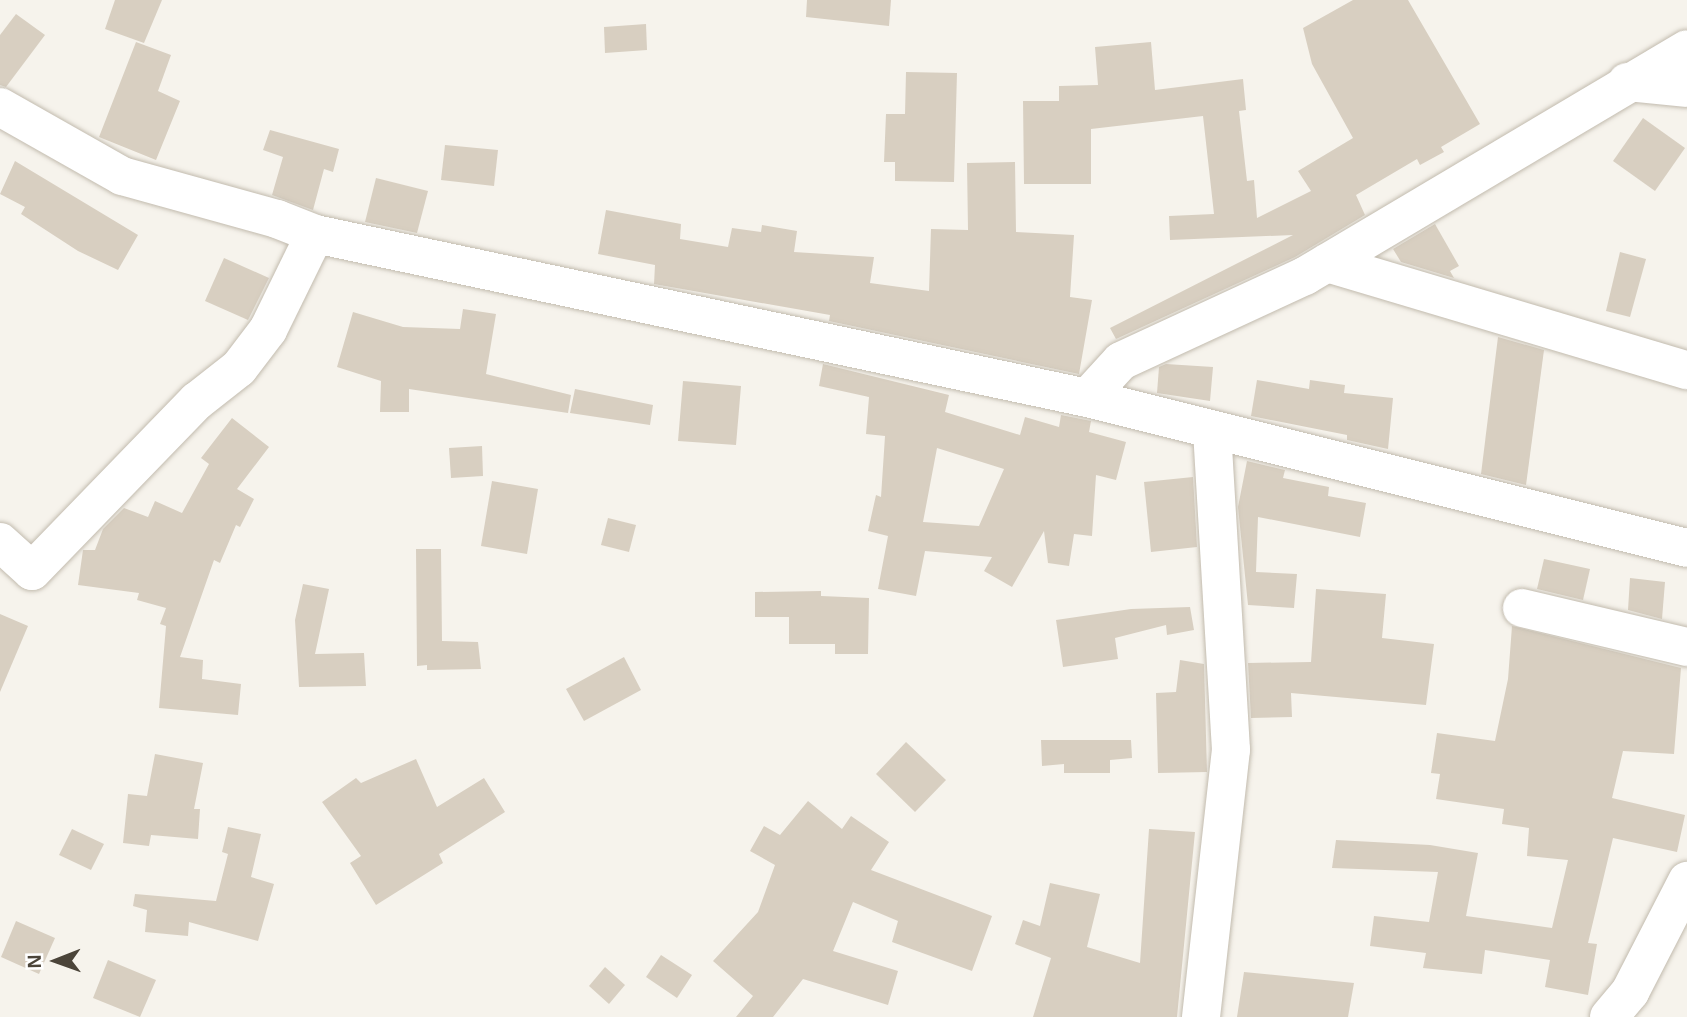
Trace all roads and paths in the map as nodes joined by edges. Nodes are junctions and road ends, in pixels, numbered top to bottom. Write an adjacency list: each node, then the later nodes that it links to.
1 (1687, 49): 2 (street)
2 (1627, 82): 3 (street); 6 (street)
3 (1687, 89)
4 (0, 107): 5 (street)
5 (315, 234): 8 (street); 10 (street)
6 (1327, 263): 7 (street); 8 (street)
7 (1687, 370)
8 (1087, 398): 9 (street)
9 (1212, 432): 11 (street); 15 (street)
10 (0, 542)
11 (1687, 548)
12 (1522, 608): 13 (street)
13 (1687, 647)
14 (1687, 881): 16 (street)
15 (1201, 1017)
16 (1609, 1017)

